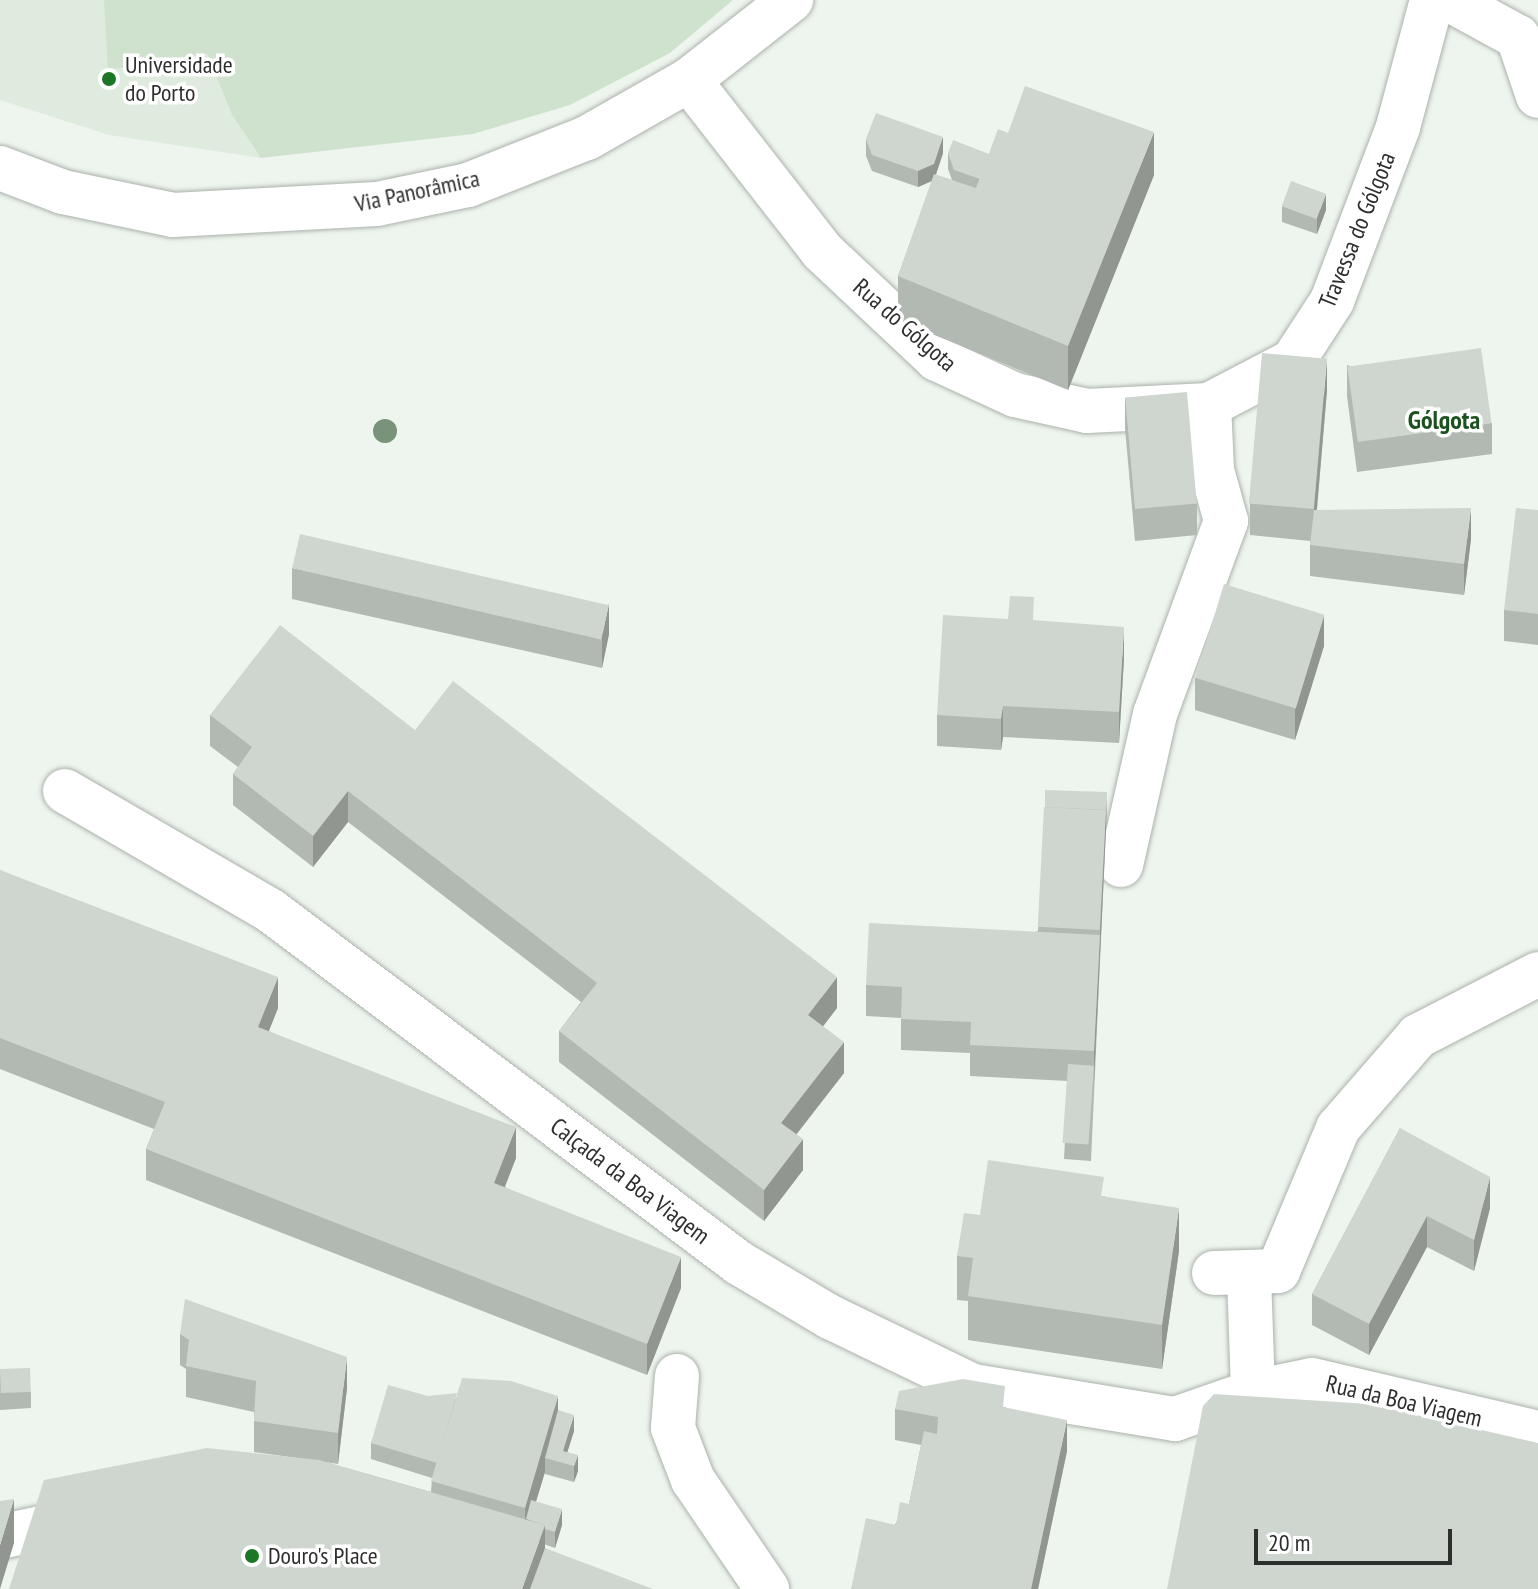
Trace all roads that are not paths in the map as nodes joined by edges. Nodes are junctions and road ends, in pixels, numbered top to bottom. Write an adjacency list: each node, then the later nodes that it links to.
1 (791, 0): 4 (street, Via Panorâmica)
2 (1432, 0): 7 (street, Travessa do Gólgota)
3 (1450, 0): 5 (street)
4 (689, 80): 6 (street, Via Panorâmica); 7 (street, Rua do Gólgota)
5 (1538, 96)
6 (0, 168)
7 (1209, 405): 9 (street)
8 (65, 791): 12 (street, Calçada da Boa Viagem)
9 (1121, 865)
10 (1538, 974): 12 (street)
11 (677, 1376): 16 (street)
12 (1253, 1392): 13 (street, Rua da Boa Viagem)
13 (1538, 1433)
14 (124, 1509): 15 (street)
15 (0, 1537)
16 (767, 1589)

